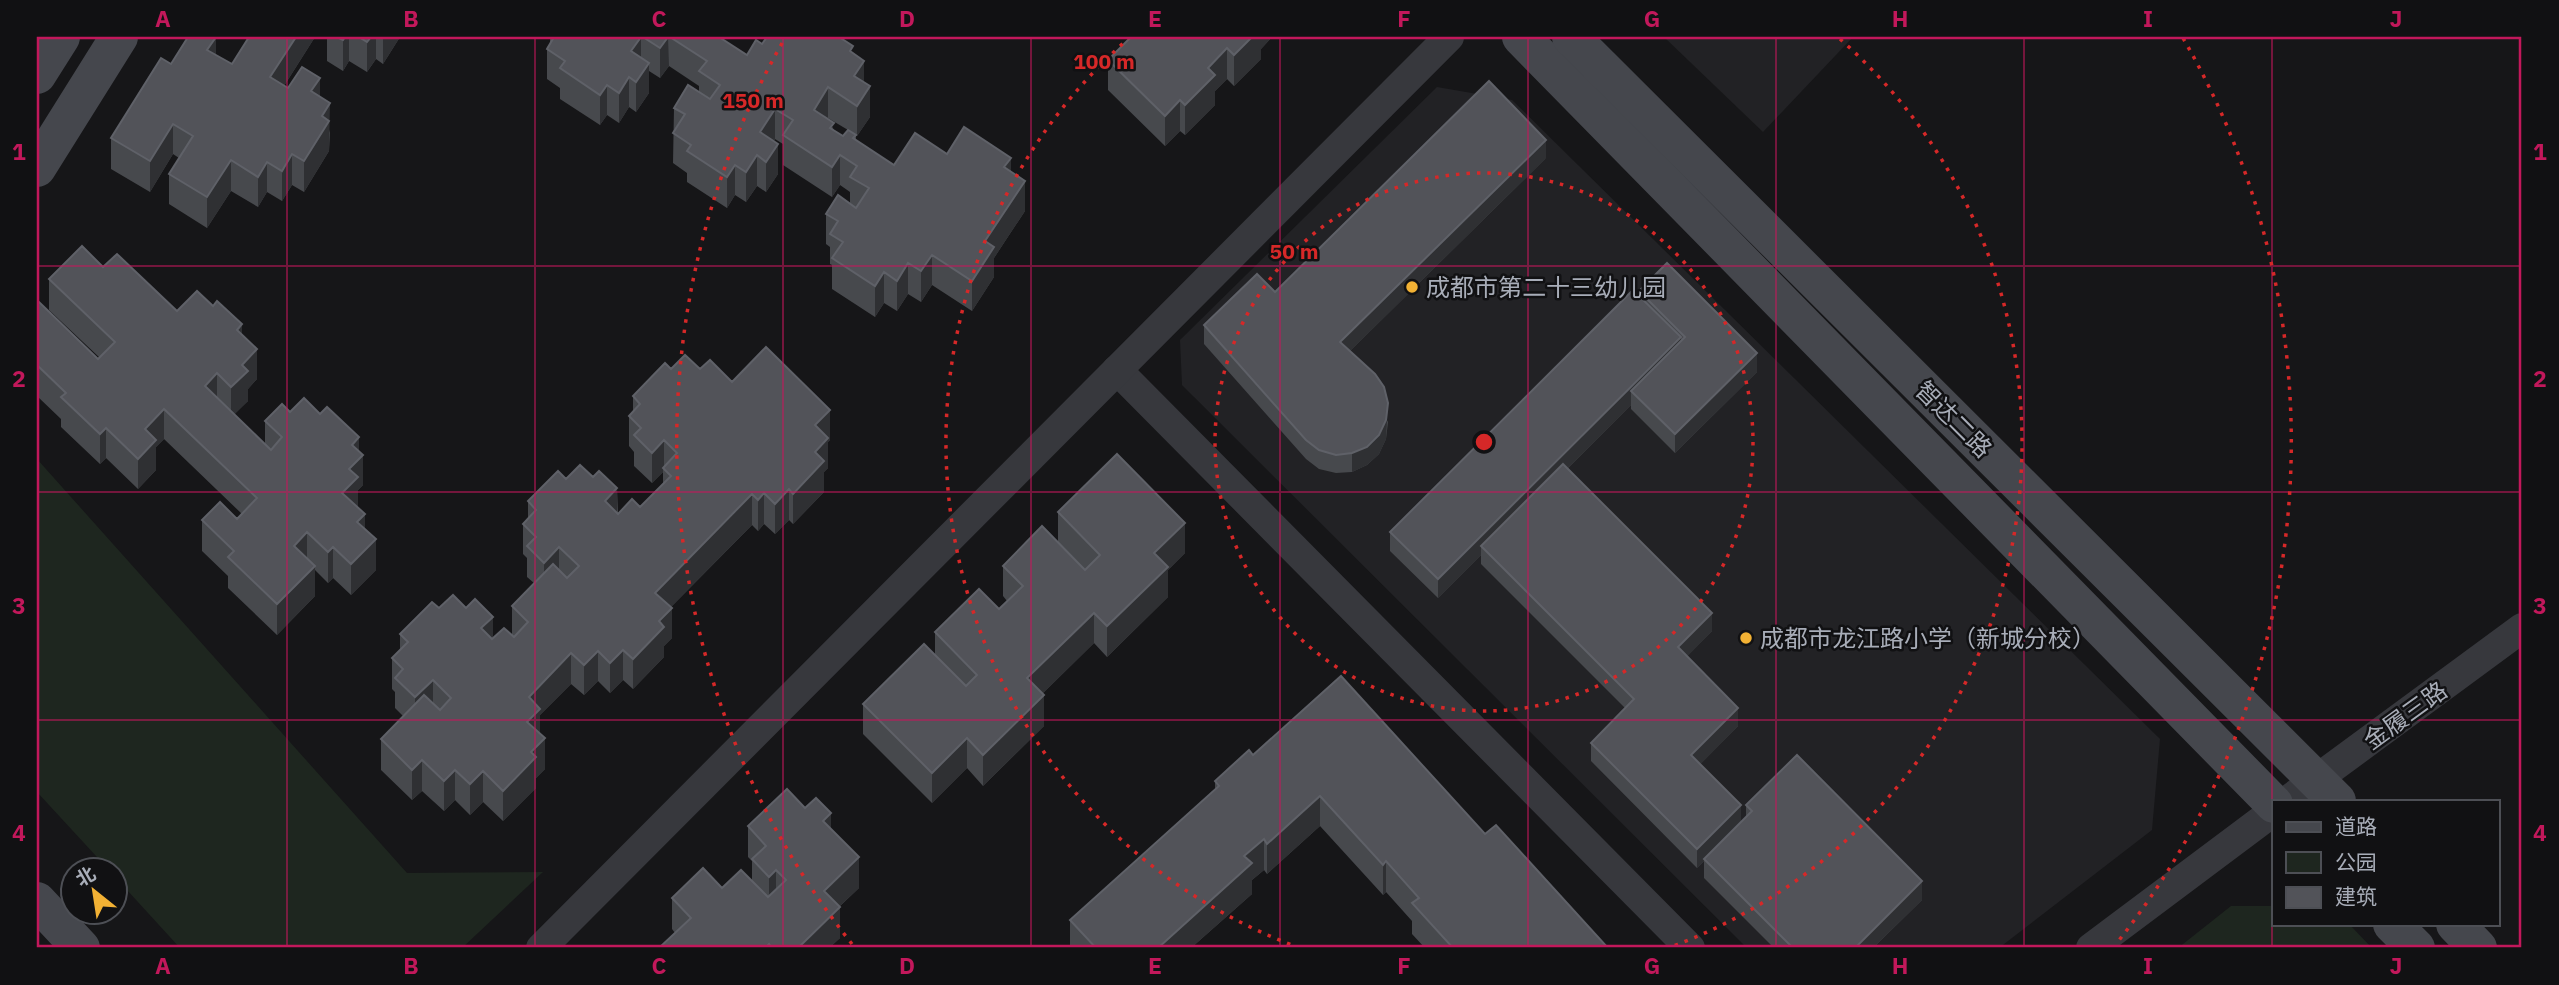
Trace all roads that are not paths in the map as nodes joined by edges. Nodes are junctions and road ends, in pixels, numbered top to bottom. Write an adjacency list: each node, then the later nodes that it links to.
1 (61, 37): 6 (street)
2 (119, 37): 7 (street)
3 (1448, 37): 8 (street)
4 (1521, 37): 11 (street, 智达二路)
5 (1571, 37): 10 (street, 智达二路)
6 (37, 75)
7 (37, 168)
8 (1117, 370): 17 (street); 18 (street)
9 (2522, 628): 10 (street, 金履三路)
10 (2313, 794)
11 (2272, 802)
12 (2272, 812): 19 (street)
13 (37, 901): 16 (street)
14 (2394, 926): 20 (street)
15 (2457, 926): 21 (street)
16 (81, 948)
17 (541, 948)
18 (1690, 948)
19 (2091, 948)
20 (2416, 948)
21 (2478, 948)

